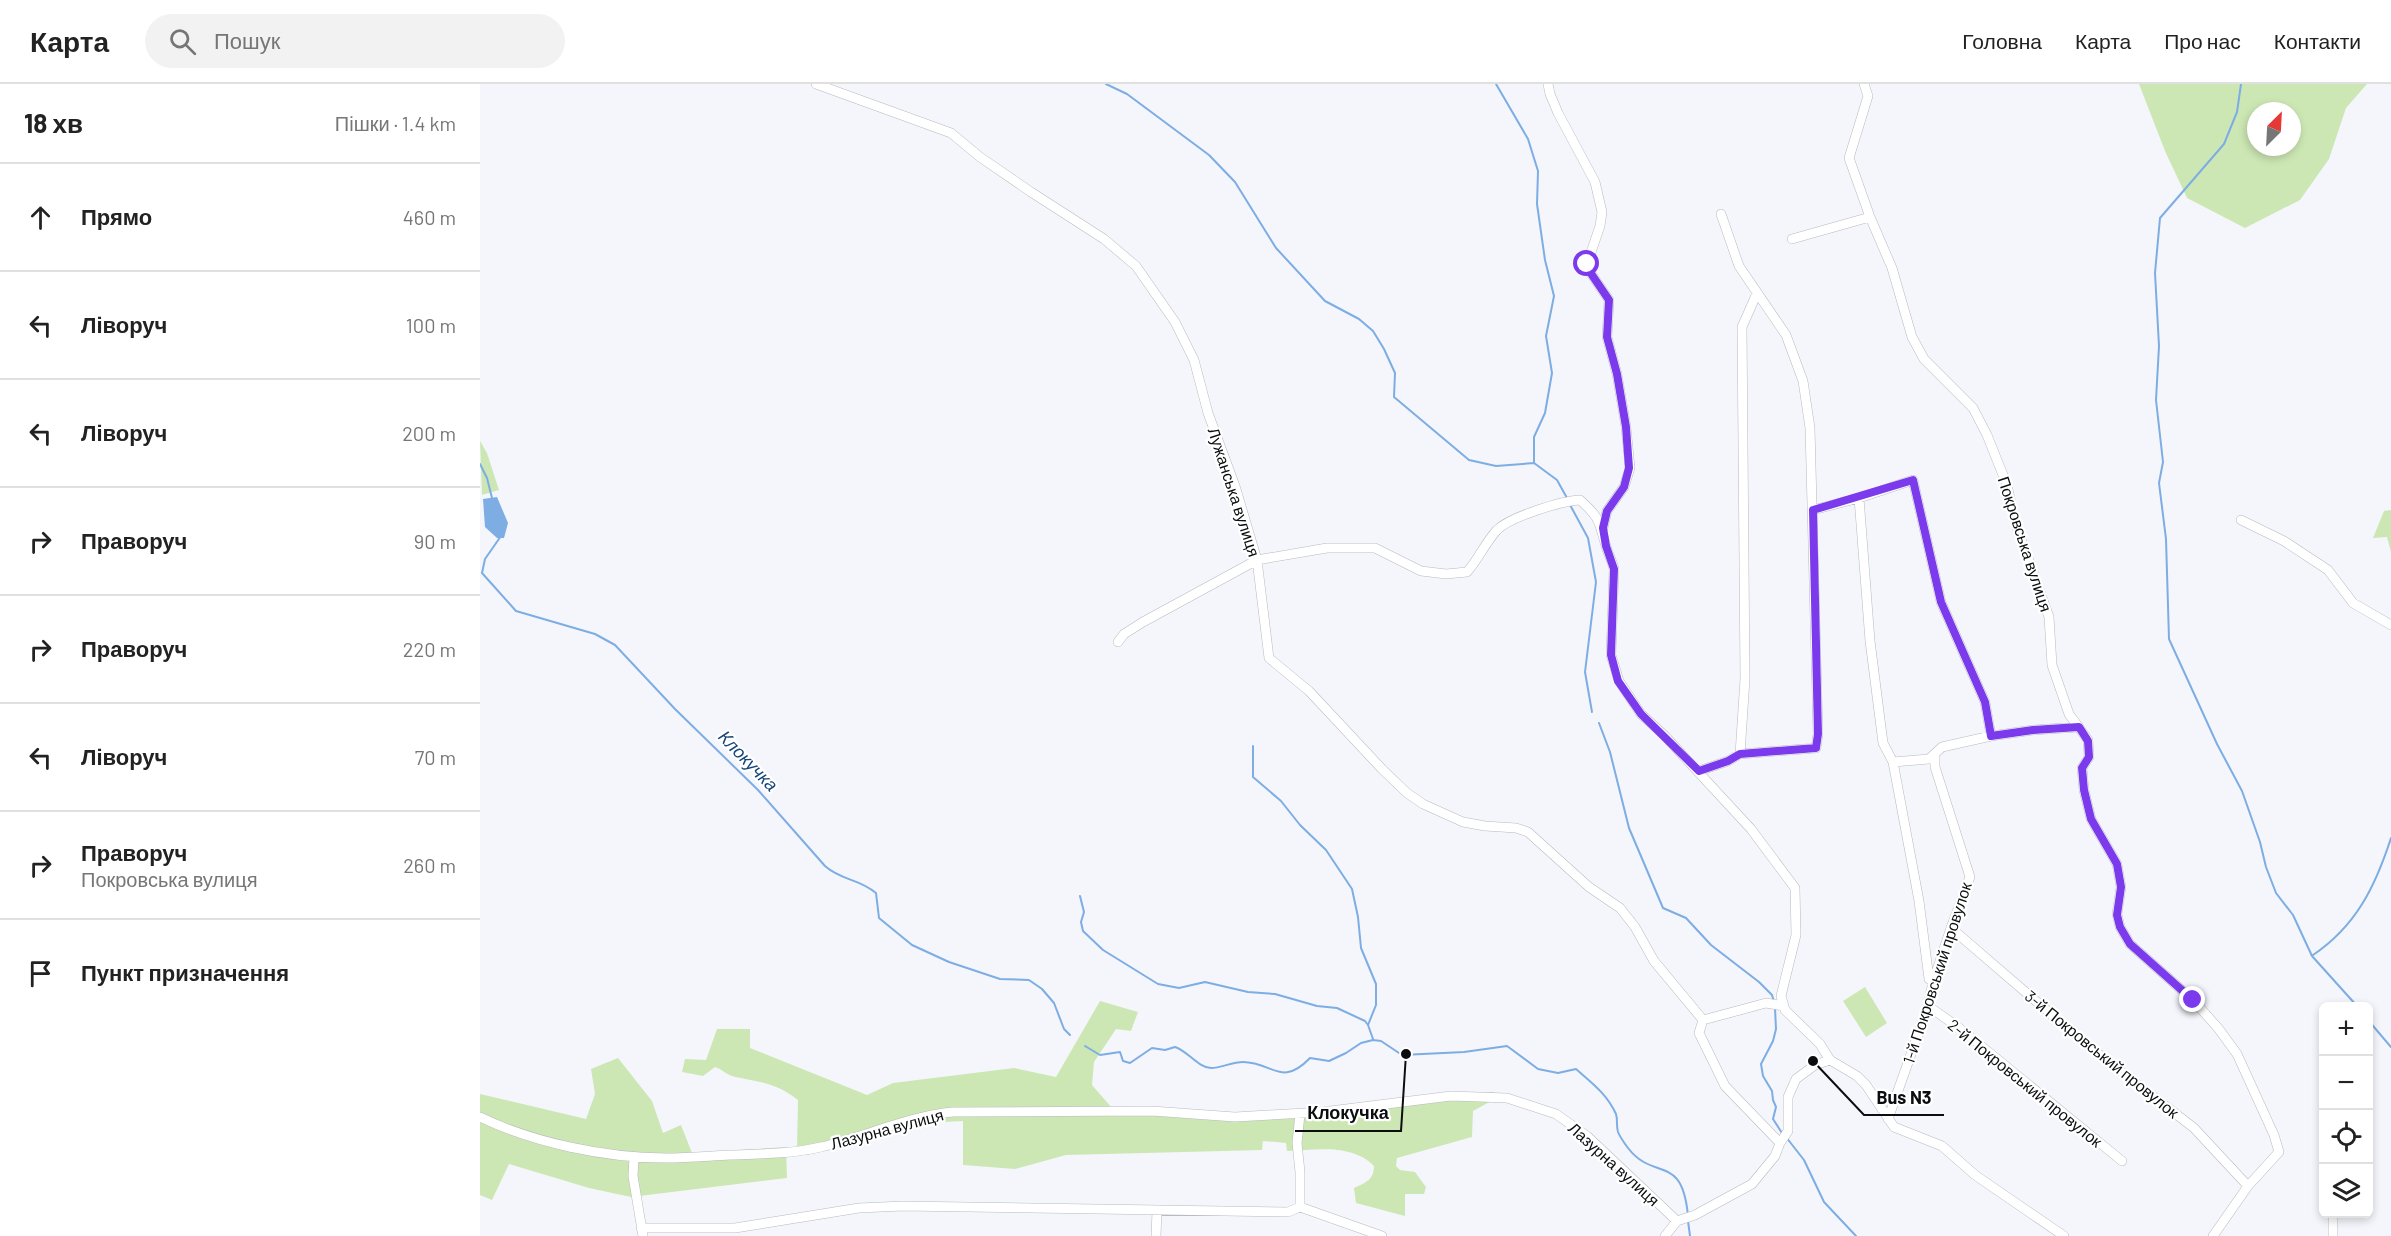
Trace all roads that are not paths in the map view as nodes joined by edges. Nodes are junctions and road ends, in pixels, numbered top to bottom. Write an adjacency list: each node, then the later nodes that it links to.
1 (816, 84): 12 (street, Лужанська вулиця)
2 (1548, 84): 11 (street)
3 (1864, 84): 5 (street, Покровська вулиця)
4 (1721, 214): 7 (street)
5 (1870, 217): 6 (street); 15 (street, Покровська вулиця)
6 (1792, 238)
7 (1757, 293): 9 (street); 17 (street)
8 (1859, 498): 9 (street); 16 (street); 19 (street)
9 (1813, 510): 17 (street)
10 (2241, 520): 13 (street)
11 (1603, 528): 12 (street); 20 (street)
12 (1257, 560): 14 (street); 25 (street, Лужанська вулиця)
13 (2391, 625)
14 (1118, 642)
15 (2079, 727): 16 (street); 33 (street, Покровська вулиця)
16 (1991, 736): 18 (street)
17 (1740, 754): 20 (street)
18 (1935, 756): 19 (street); 21 (street, 1-й Покровський провулок)
19 (1893, 762): 22 (street)
20 (1699, 771): 23 (street)
21 (1951, 928): 22 (street, 1-й Покровський провулок); 33 (street, 3-й Покровський провулок)
22 (1933, 982): 24 (street, 1-й Покровський провулок)
23 (1780, 1005): 25 (street); 26 (street)
24 (1928, 1006): 29 (street, 1-й Покровський провулок); 32 (street, 2-й Покровський провулок)
25 (1703, 1020): 30 (street)
26 (1830, 1060): 29 (street); 30 (street)
27 (1300, 1114): 31 (street, Лазурна вулиця); 34 (street); 37 (street, Лазурна вулиця)
28 (480, 1117): 31 (street, Лазурна вулиця)
29 (1888, 1119): 42 (street)
30 (1784, 1138): 37 (street)
31 (634, 1157): 38 (street)
32 (2122, 1161)
33 (2248, 1186): 43 (street, Покровська вулиця)
34 (1300, 1207): 35 (street); 40 (street)
35 (1156, 1211): 38 (street); 39 (street)
36 (2333, 1219): 44 (street)
37 (1681, 1220): 41 (street)
38 (642, 1232)
39 (1156, 1236)
40 (1382, 1236)
41 (1665, 1236)
42 (2064, 1236)
43 (2213, 1236)
44 (2333, 1236)

